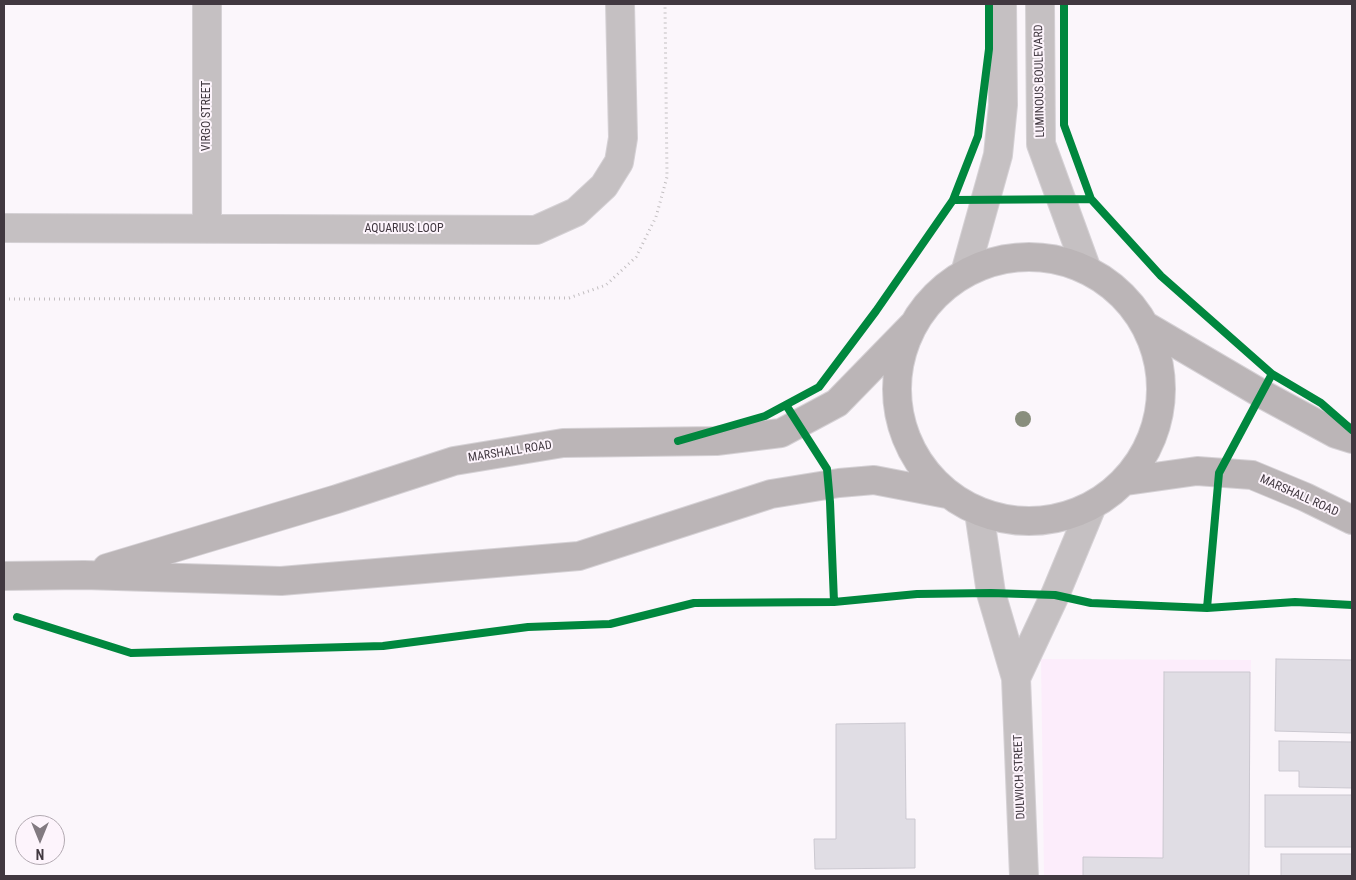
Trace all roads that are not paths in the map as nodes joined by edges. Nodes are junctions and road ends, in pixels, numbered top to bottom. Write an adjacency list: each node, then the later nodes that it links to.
1 (207, 4): 6 (street, VIRGO STREET)
2 (620, 4): 6 (street, AQUARIUS LOOP)
3 (1002, 4): 8 (street)
4 (1040, 4): 7 (street, LUMINOUS BOULEVARD)
5 (4, 228): 6 (street, AQUARIUS LOOP)
6 (207, 229)
7 (1087, 270): 8 (main road, MARSHALL ROAD); 10 (main road, MARSHALL ROAD)
8 (966, 273): 9 (main road, MARSHALL ROAD)
9 (913, 325): 13 (main road, MARSHALL ROAD); 17 (main road, MARSHALL ROAD)
10 (1146, 326): 11 (main road, MARSHALL ROAD); 12 (main road, MARSHALL ROAD)
11 (1352, 439)
12 (1126, 481): 14 (main road, MARSHALL ROAD); 16 (main road, MARSHALL ROAD)
13 (947, 494): 15 (main road, MARSHALL ROAD); 17 (main road, MARSHALL ROAD)
14 (1092, 506): 15 (main road, MARSHALL ROAD); 19 (street, DULWICH STREET)
15 (979, 512): 19 (street, DULWICH STREET)
16 (1352, 520)
17 (84, 575): 18 (main road, MARSHALL ROAD)
18 (4, 576)
19 (1016, 678): 20 (street, DULWICH STREET)
20 (1024, 876)

